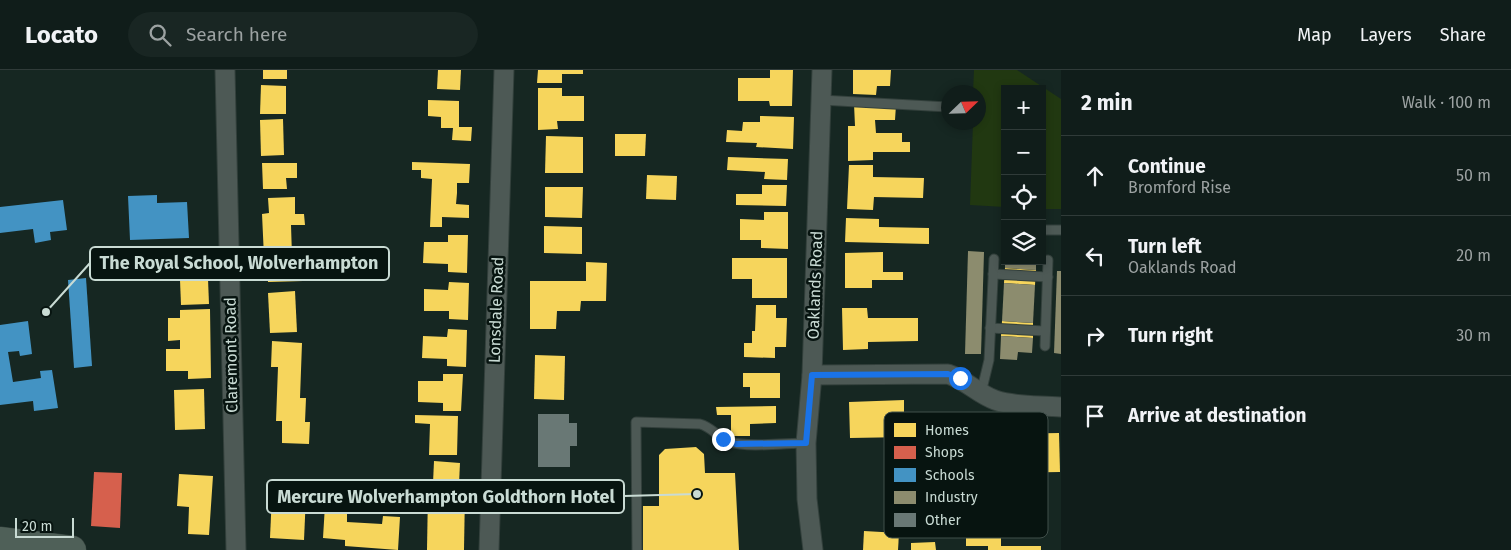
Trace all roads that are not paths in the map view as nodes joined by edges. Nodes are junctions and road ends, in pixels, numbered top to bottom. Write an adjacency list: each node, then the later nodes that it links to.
1 (225, 70): 22 (street, Claremont Road)
2 (504, 70): 23 (street, Lonsdale Road)
3 (822, 70): 4 (street, Oaklands Road)
4 (820, 100): 5 (lane); 15 (street, Oaklands Road)
5 (941, 107)
6 (1046, 230): 7 (lane)
7 (1061, 230)
8 (994, 259): 10 (lane)
9 (1048, 260): 11 (lane)
10 (993, 274): 11 (lane); 12 (lane)
11 (1048, 277): 13 (lane)
12 (990, 328): 13 (lane); 16 (lane)
13 (1045, 331): 14 (lane)
14 (1045, 346)
15 (812, 375): 16 (street); 18 (street, Oaklands Road)
16 (981, 393): 17 (street)
17 (1061, 407)
18 (806, 443): 19 (street, Oaklands Road); 24 (lane)
19 (807, 499): 25 (street, Oaklands Road); 26 (street, Oaklands Road)
20 (0, 541): 21 (highway)
21 (72, 550)
22 (236, 550)
23 (489, 550)
24 (637, 550)
25 (801, 550)
26 (813, 550)

